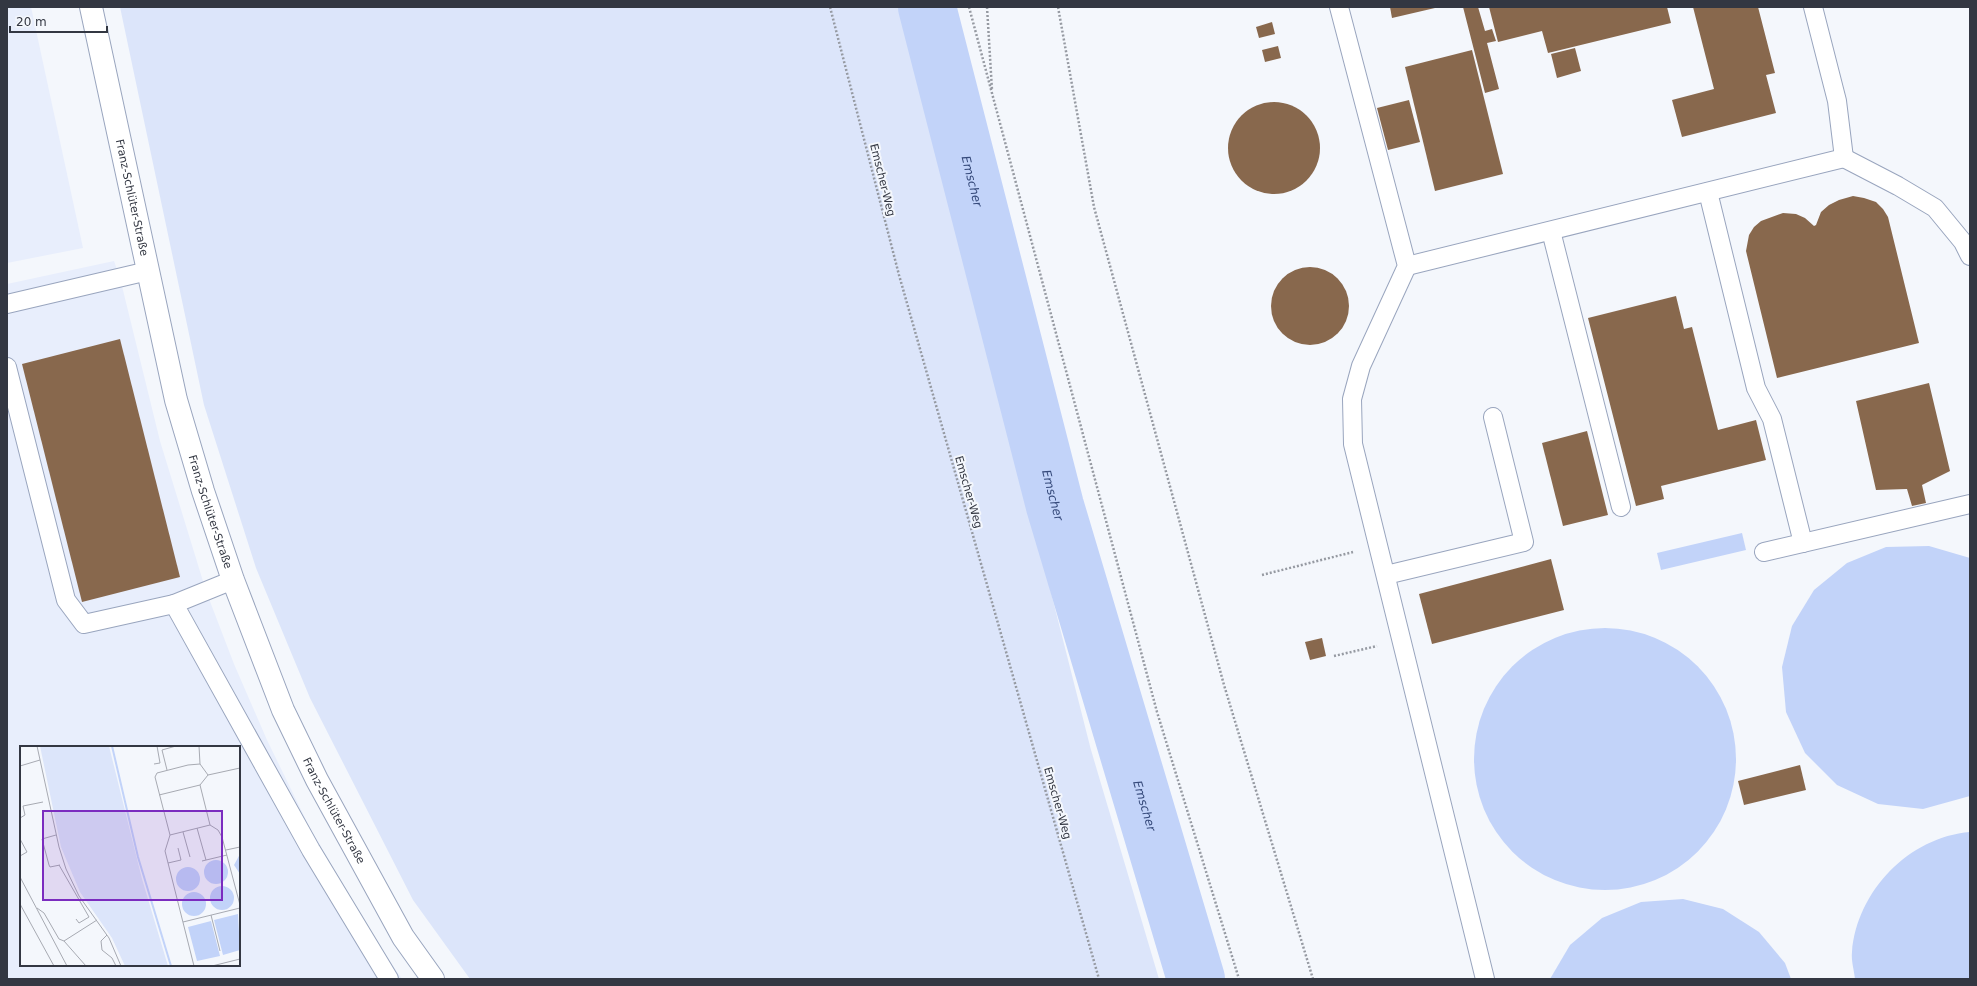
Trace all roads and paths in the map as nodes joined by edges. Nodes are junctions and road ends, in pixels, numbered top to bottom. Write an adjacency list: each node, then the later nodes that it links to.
1 (91, 7): 14 (street, Franz-Schlüter-Straße)
2 (830, 7): 31 (path, Emscher-Weg)
3 (969, 7): 8 (path)
4 (987, 7): 8 (path)
5 (1058, 7): 33 (path)
6 (1339, 7): 13 (lane)
7 (1812, 7): 9 (lane)
8 (992, 97): 32 (path)
9 (1844, 158): 10 (lane); 12 (lane)
10 (1708, 192): 11 (lane); 20 (lane)
11 (1551, 230): 13 (lane); 19 (lane)
12 (1970, 256)
13 (1407, 266): 21 (lane)
14 (148, 271): 15 (lane); 25 (street, Franz-Schlüter-Straße)
15 (7, 304)
16 (7, 367): 26 (lane)
17 (1494, 417): 24 (lane)
18 (1970, 504): 20 (lane)
19 (1621, 508)
20 (1803, 543): 22 (lane)
21 (1379, 545): 23 (path); 24 (lane)
22 (1764, 552)
23 (1262, 575)
24 (1386, 575): 27 (lane)
25 (233, 580): 26 (lane); 30 (street, Franz-Schlüter-Straße)
26 (174, 604): 29 (lane)
27 (1402, 640): 28 (path); 34 (lane)
28 (1334, 656)
29 (389, 979)
30 (432, 979)
31 (1099, 979)
32 (1239, 979)
33 (1313, 979)
34 (1486, 979)

